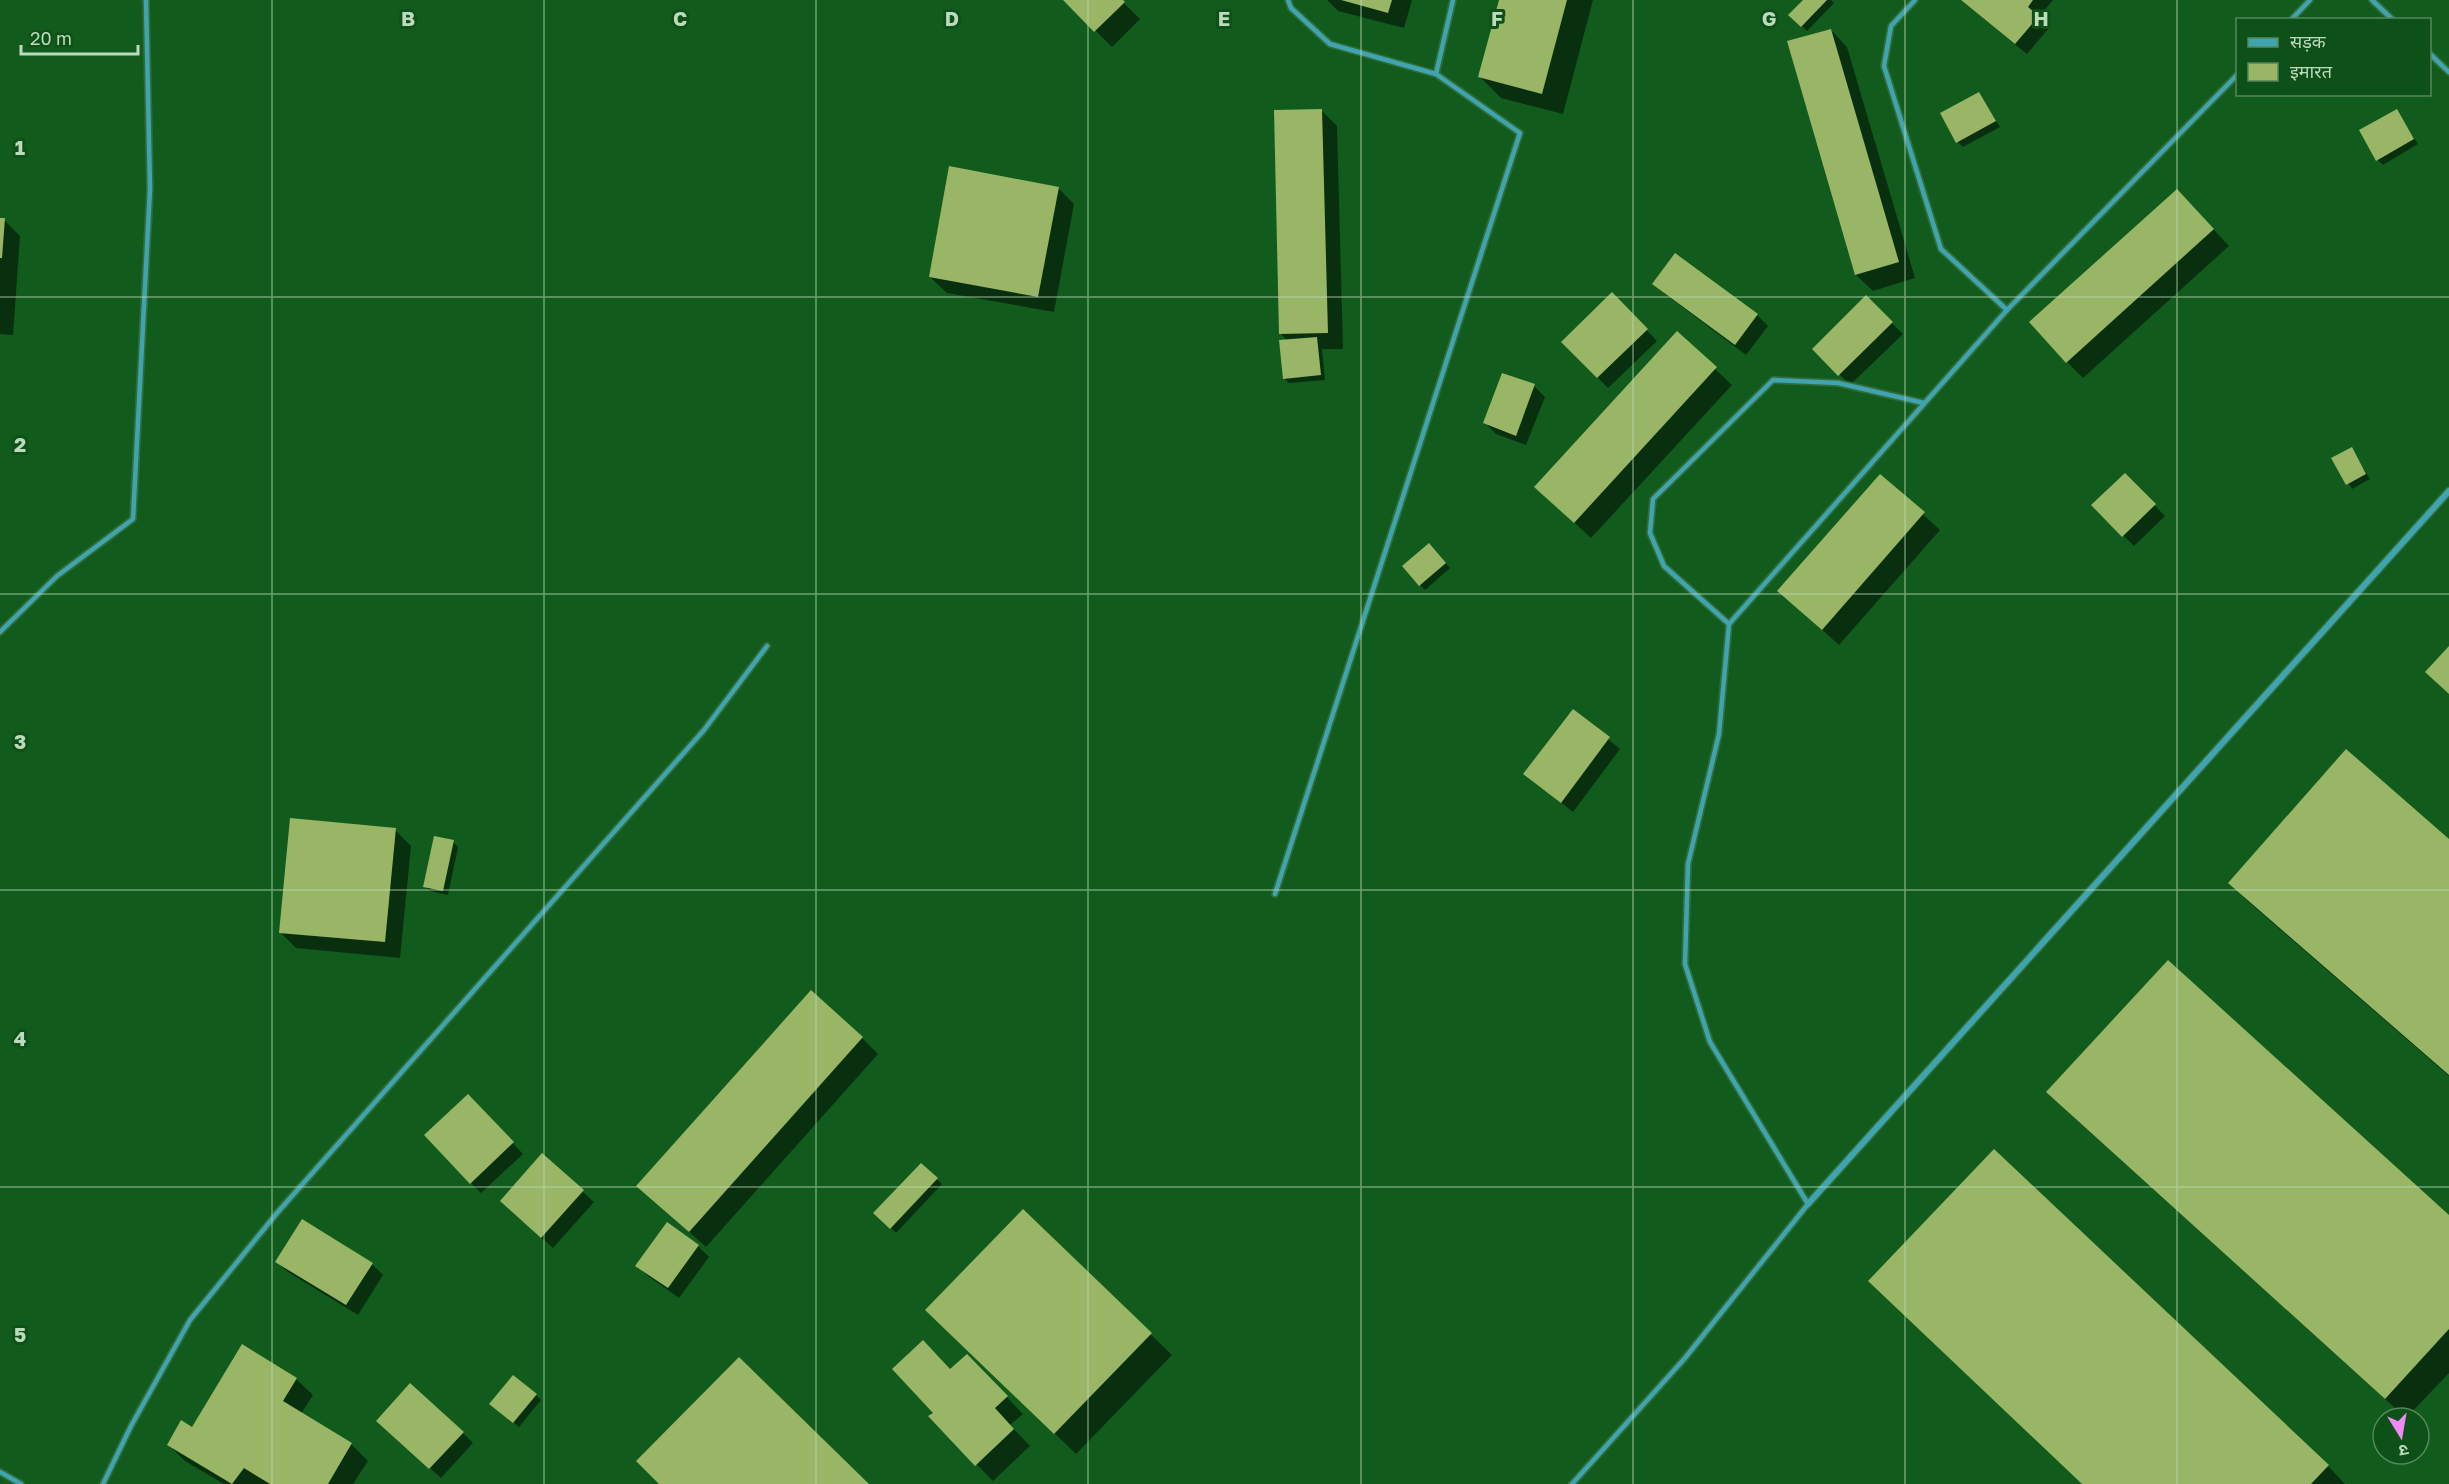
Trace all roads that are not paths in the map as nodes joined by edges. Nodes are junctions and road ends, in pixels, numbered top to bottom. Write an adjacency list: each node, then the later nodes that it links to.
1 (146, 0): 17 (lane)
2 (1288, 0): 11 (lane)
3 (1454, 0): 11 (lane)
4 (1915, 0): 13 (lane)
5 (2310, 0): 7 (lane)
6 (2372, 0): 8 (lane)
7 (2293, 18)
8 (2391, 18)
9 (2431, 55): 10 (lane)
10 (2449, 72)
11 (1436, 75): 19 (lane)
12 (2236, 76): 13 (lane)
13 (2007, 310): 14 (lane)
14 (1924, 403): 16 (lane); 16 (lane)
15 (2449, 491): 20 (street)
16 (1729, 624): 20 (lane)
17 (0, 632)
18 (767, 646): 23 (lane)
19 (1275, 894)
20 (1808, 1204): 24 (lane)
21 (0, 1472): 22 (lane)
22 (21, 1484)
23 (103, 1484)
24 (1572, 1484)

